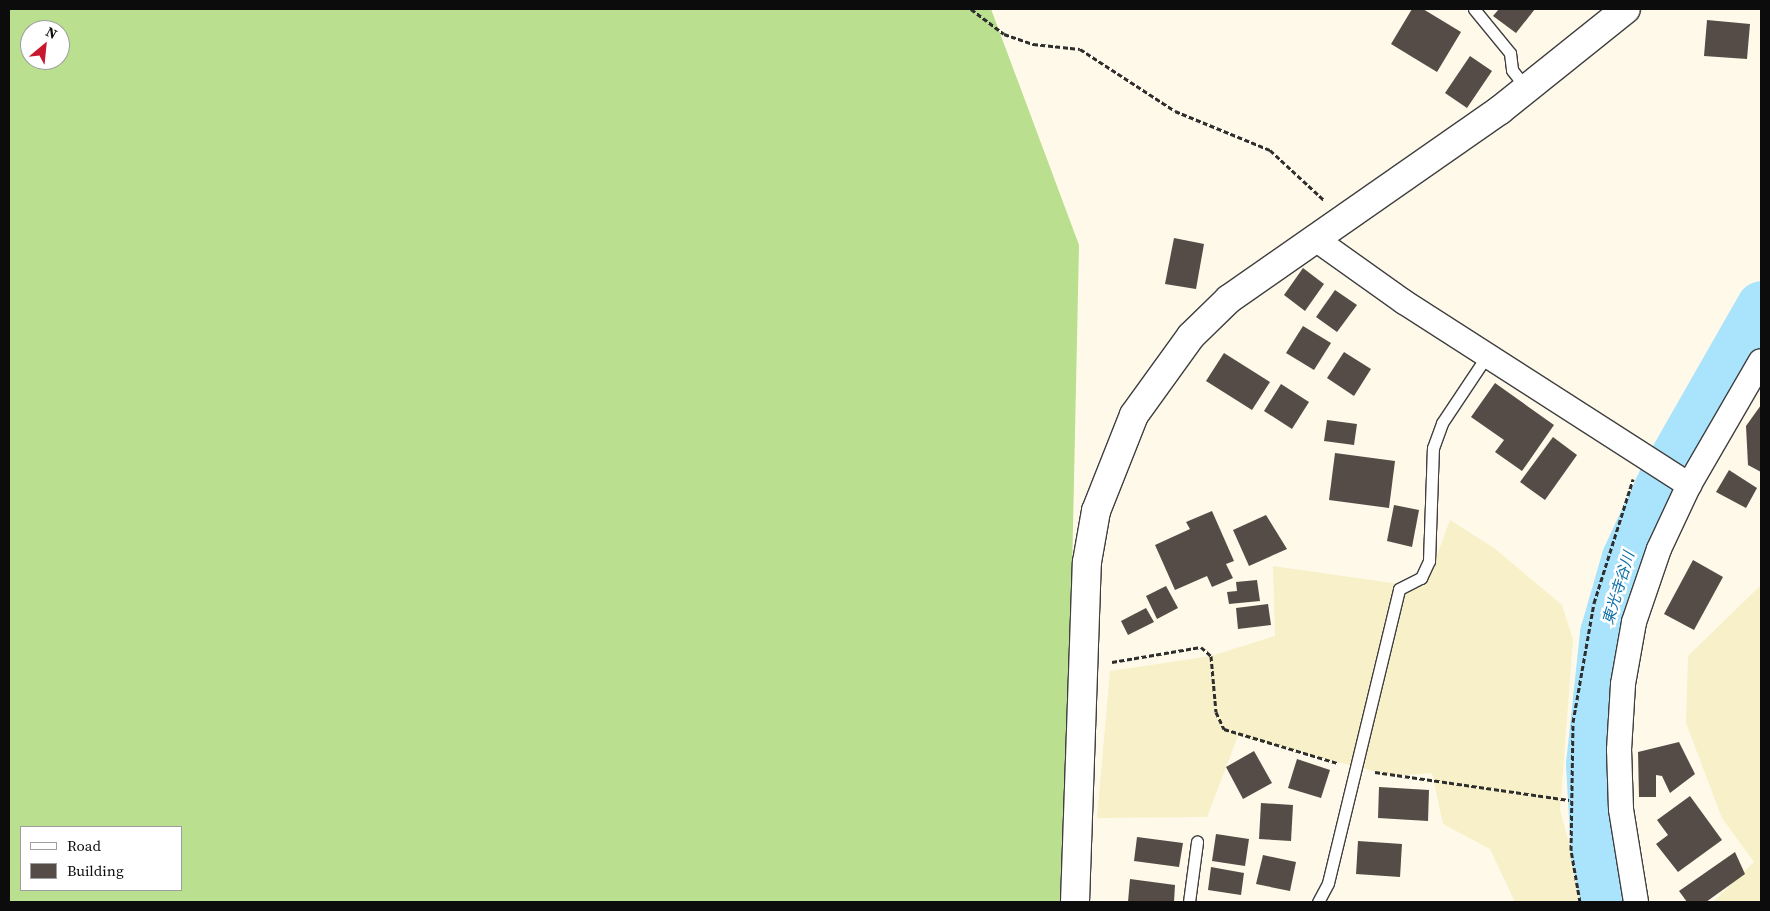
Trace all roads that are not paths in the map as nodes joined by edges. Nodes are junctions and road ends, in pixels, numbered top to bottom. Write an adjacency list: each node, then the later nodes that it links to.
1 (1474, 9): 3 (lane)
2 (1626, 9): 3 (street)
3 (1527, 89): 4 (street)
4 (1314, 238): 5 (street); 9 (street)
5 (1486, 356): 7 (street); 11 (lane)
6 (1761, 361): 7 (street)
7 (1689, 485): 12 (street)
8 (1197, 842): 10 (lane)
9 (1075, 902)
10 (1189, 902)
11 (1318, 902)
12 (1636, 902)

